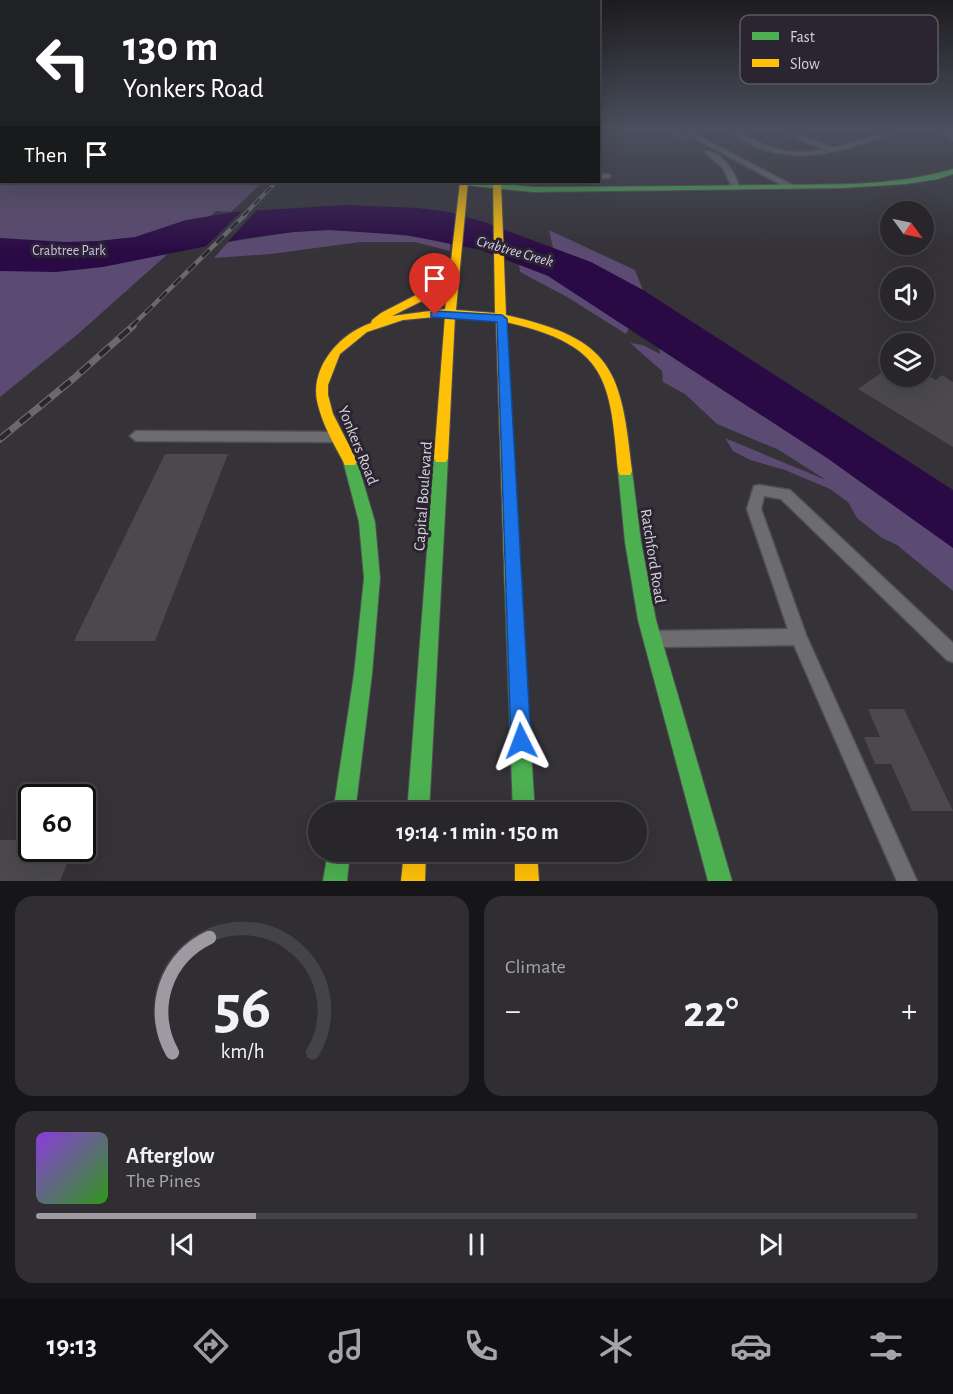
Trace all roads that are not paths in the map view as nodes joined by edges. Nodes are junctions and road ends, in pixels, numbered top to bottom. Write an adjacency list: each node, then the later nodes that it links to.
1 (728, 170): 11 (lane)
2 (760, 170): 10 (lane)
3 (953, 171): 10 (street)
4 (600, 176): 5 (lane)
5 (608, 176)
6 (460, 183): 12 (street, Capital Boulevard)
7 (478, 183): 8 (street)
8 (497, 184): 9 (street); 15 (street)
9 (532, 186): 11 (street)
10 (792, 187): 11 (street)
11 (736, 188)
12 (455, 275): 13 (street, Capital Boulevard); 16 (street)
13 (450, 315): 14 (street, Yonkers Road); 16 (street, Yonkers Road); 23 (street, Capital Boulevard)
14 (479, 317): 15 (street, Ratchford Road)
15 (502, 319): 20 (street, Ratchford Road); 24 (street)
16 (376, 322): 18 (street, Yonkers Road)
17 (136, 436): 18 (lane)
18 (339, 437): 22 (street, Yonkers Road)
19 (800, 637): 20 (lane); 21 (lane); 32 (lane)
20 (652, 639): 31 (street, Ratchford Road)
21 (953, 654)
22 (346, 802)
23 (419, 802)
24 (524, 802)
25 (338, 862): 28 (street)
26 (414, 862): 29 (street)
27 (526, 862): 30 (street)
28 (335, 881)
29 (413, 881)
30 (527, 881)
31 (720, 881)
32 (907, 881)

